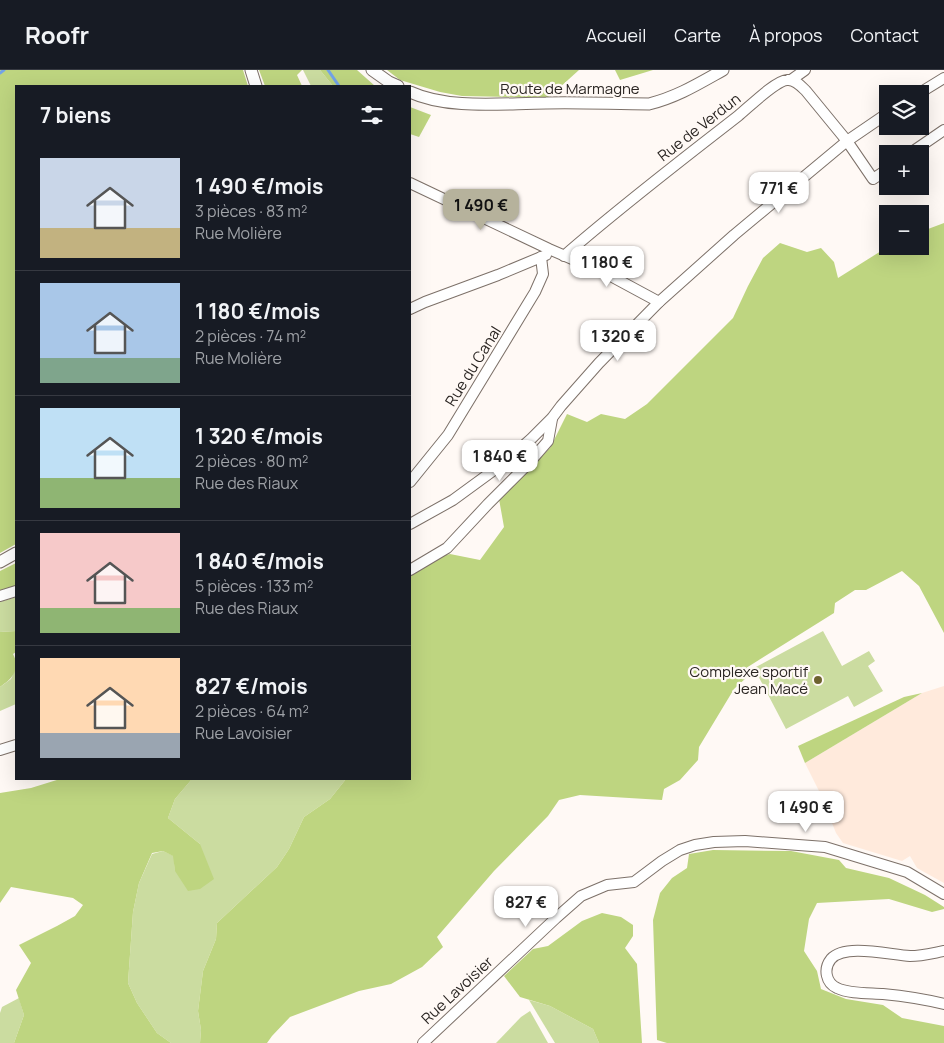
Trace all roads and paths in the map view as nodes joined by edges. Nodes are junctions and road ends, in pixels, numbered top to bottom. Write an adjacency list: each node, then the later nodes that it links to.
1 (251, 70): 7 (street)
2 (372, 70): 8 (street)
3 (723, 70): 10 (street, Route de Marmagne)
4 (805, 70): 6 (street, Rue de Verdun)
5 (944, 78): 9 (street)
6 (791, 80): 13 (street); 17 (street, Rue de Verdun)
7 (256, 85)
8 (396, 85)
9 (929, 87)
10 (411, 92)
11 (879, 119): 13 (street)
12 (944, 130): 14 (street)
13 (847, 141): 15 (street); 19 (street)
14 (922, 145)
15 (879, 175)
16 (411, 183): 17 (street)
17 (560, 254): 18 (street); 19 (street)
18 (541, 257): 20 (street); 22 (street, Rue du Canal)
19 (659, 302): 21 (street)
20 (411, 309)
21 (552, 418): 23 (street); 26 (street)
22 (411, 481)
23 (411, 523)
24 (15, 554): 25 (street)
25 (0, 562)
26 (411, 569)
27 (15, 591): 28 (street)
28 (0, 596)
29 (15, 745): 30 (street)
30 (0, 750)
31 (944, 894): 34 (street, Rue Lavoisier)
32 (944, 951): 33 (street)
33 (944, 1004)
34 (423, 1043)

